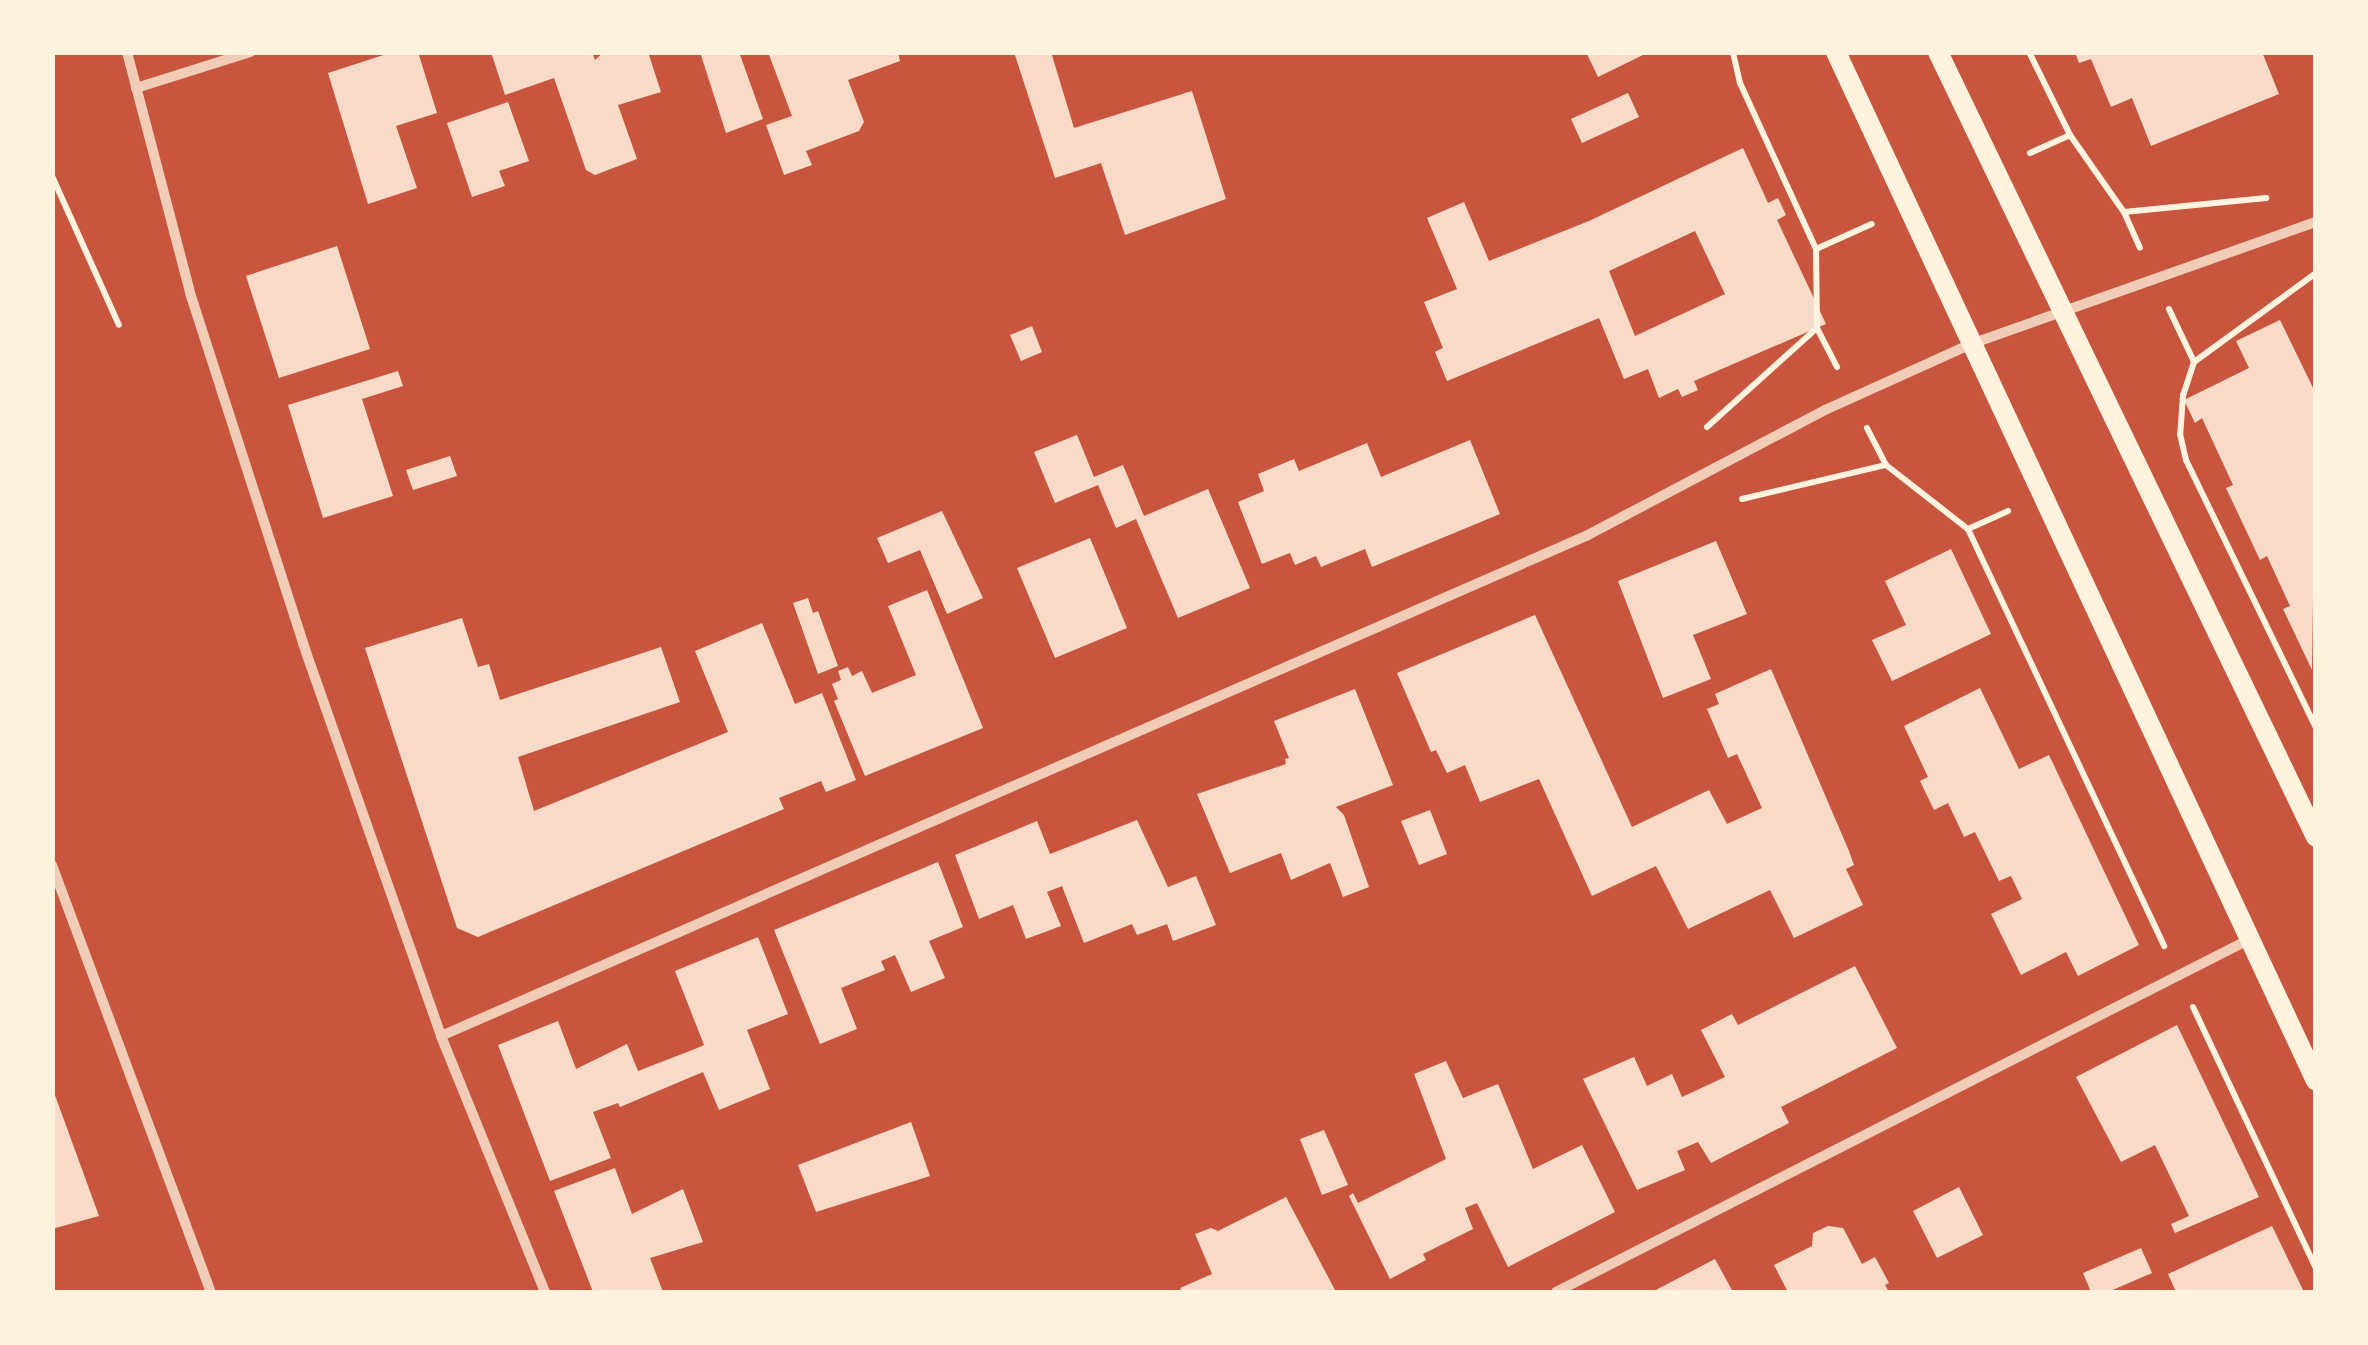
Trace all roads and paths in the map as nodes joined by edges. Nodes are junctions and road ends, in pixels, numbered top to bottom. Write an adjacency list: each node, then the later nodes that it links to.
1 (127, 52): 7 (street)
2 (250, 52): 7 (street)
3 (1733, 52): 15 (path)
4 (1836, 52): 14 (main road)
5 (1938, 52): 12 (main road)
6 (2029, 52): 9 (path)
7 (136, 88): 22 (street)
8 (52, 176): 13 (path)
9 (2203, 204)
10 (2316, 222): 12 (street)
11 (2316, 274): 17 (path)
12 (2059, 310): 14 (street); 18 (main road)
13 (118, 325)
14 (1970, 344): 20 (main road); 22 (street)
15 (1760, 380)
16 (1811, 483): 21 (path)
17 (2316, 728)
18 (2316, 838)
19 (52, 865): 25 (street)
20 (2248, 940): 21 (street); 23 (main road)
21 (2178, 975): 24 (path); 27 (street)
22 (441, 1036): 26 (street)
23 (2316, 1081)
24 (2316, 1268)
25 (211, 1292)
26 (545, 1292)
27 (1556, 1292)

